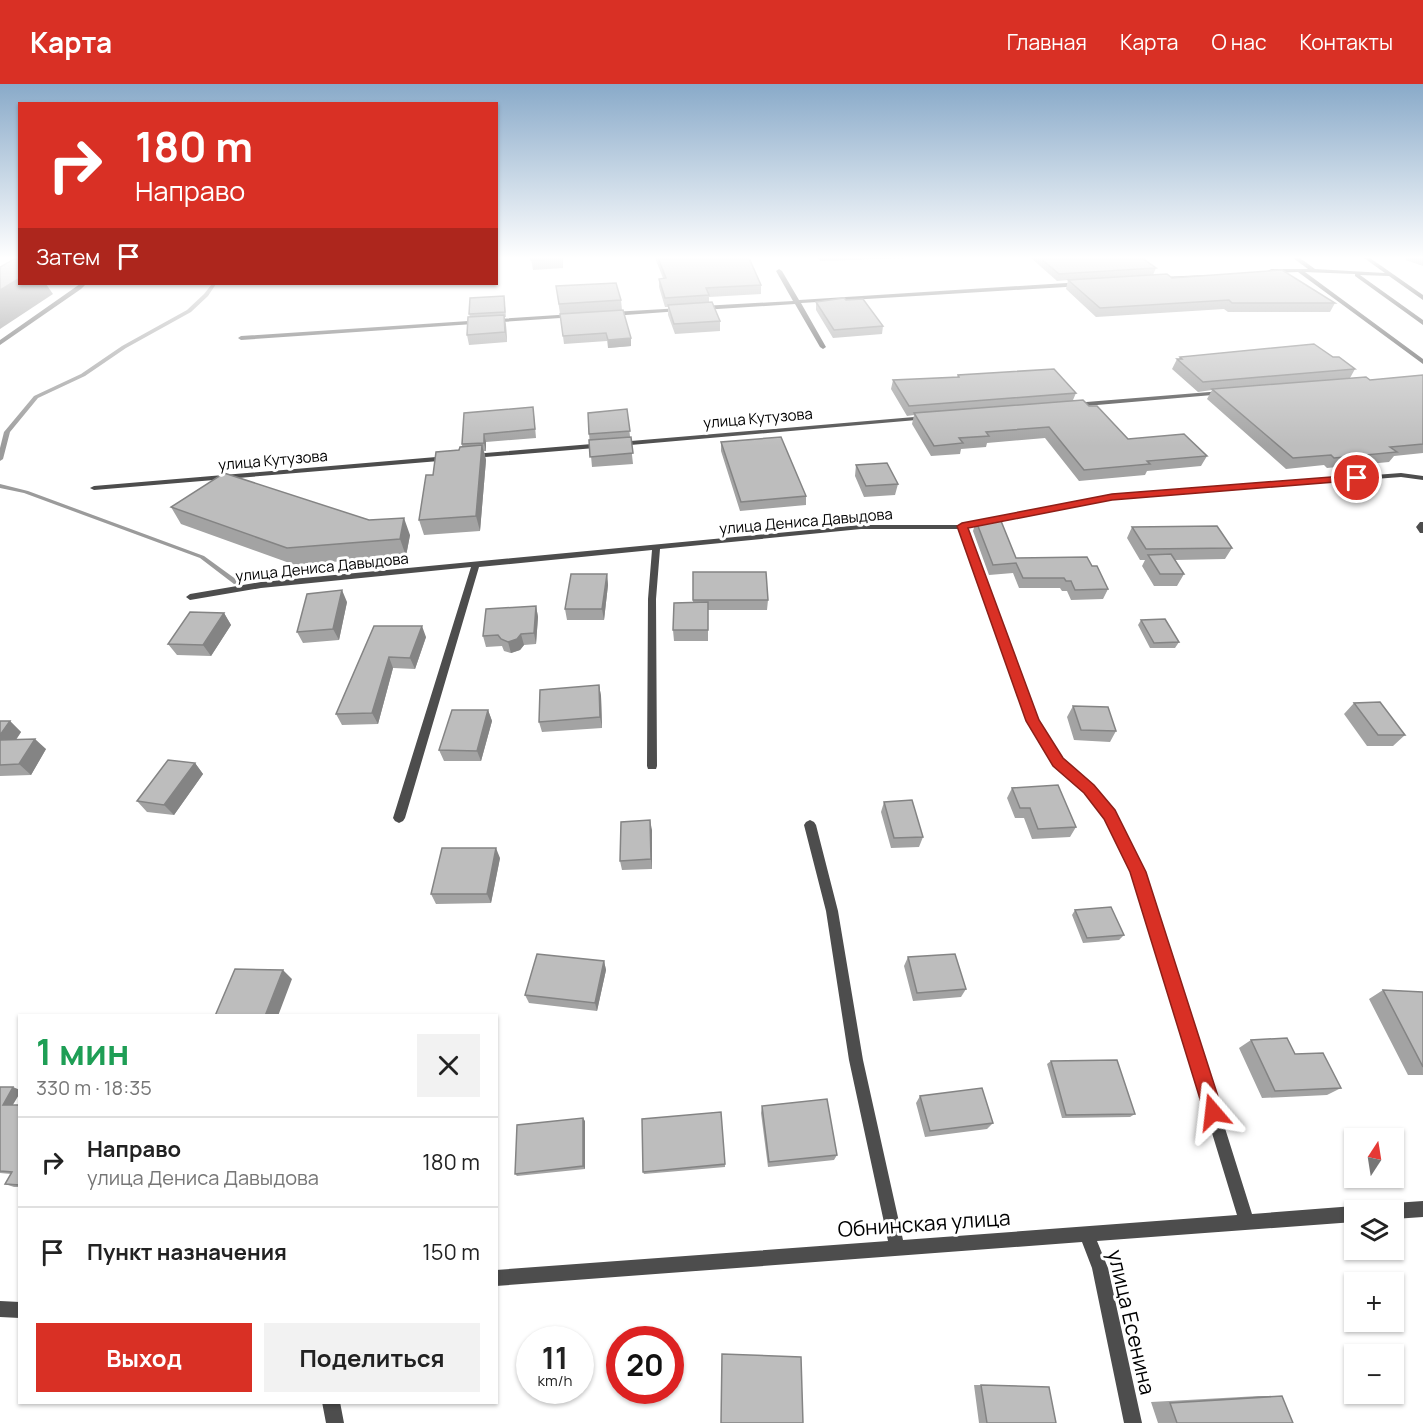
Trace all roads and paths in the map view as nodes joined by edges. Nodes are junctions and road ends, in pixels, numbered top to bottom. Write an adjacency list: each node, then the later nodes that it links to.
1 (32, 320): 6 (street)
2 (514, 320): 5 (street)
3 (808, 320): 7 (street)
4 (1367, 320): 8 (street)
5 (241, 338)
6 (0, 343)
7 (823, 347)
8 (1423, 362)
9 (1234, 392): 10 (street)
10 (1068, 406)
11 (938, 417): 12 (street, улица Кутузова)
12 (470, 456)
13 (458, 457): 15 (street, улица Кутузова)
14 (1423, 478): 17 (street, улица Дениса Давыдова)
15 (94, 488)
16 (1423, 524): 18 (street)
17 (962, 526): 19 (street, улица Дениса Давыдова); 28 (street)
18 (1423, 531)
19 (656, 547): 20 (street, улица Дениса Давыдова); 22 (street)
20 (476, 564): 21 (street, улица Дениса Давыдова); 23 (street)
21 (190, 597)
22 (652, 766)
23 (399, 818)
24 (810, 825): 30 (street)
25 (1423, 1209): 26 (street)
26 (1404, 1210)
27 (1344, 1215): 28 (street, Обнинская улица)
28 (1247, 1222): 29 (street, Обнинская улица)
29 (1086, 1233): 30 (street, Обнинская улица); 36 (street, улица Есенина)
30 (897, 1248): 31 (street, Обнинская улица)
31 (498, 1278)
32 (0, 1309): 33 (street)
33 (18, 1310)
34 (331, 1404): 35 (street)
35 (335, 1423)
36 (1133, 1423)

